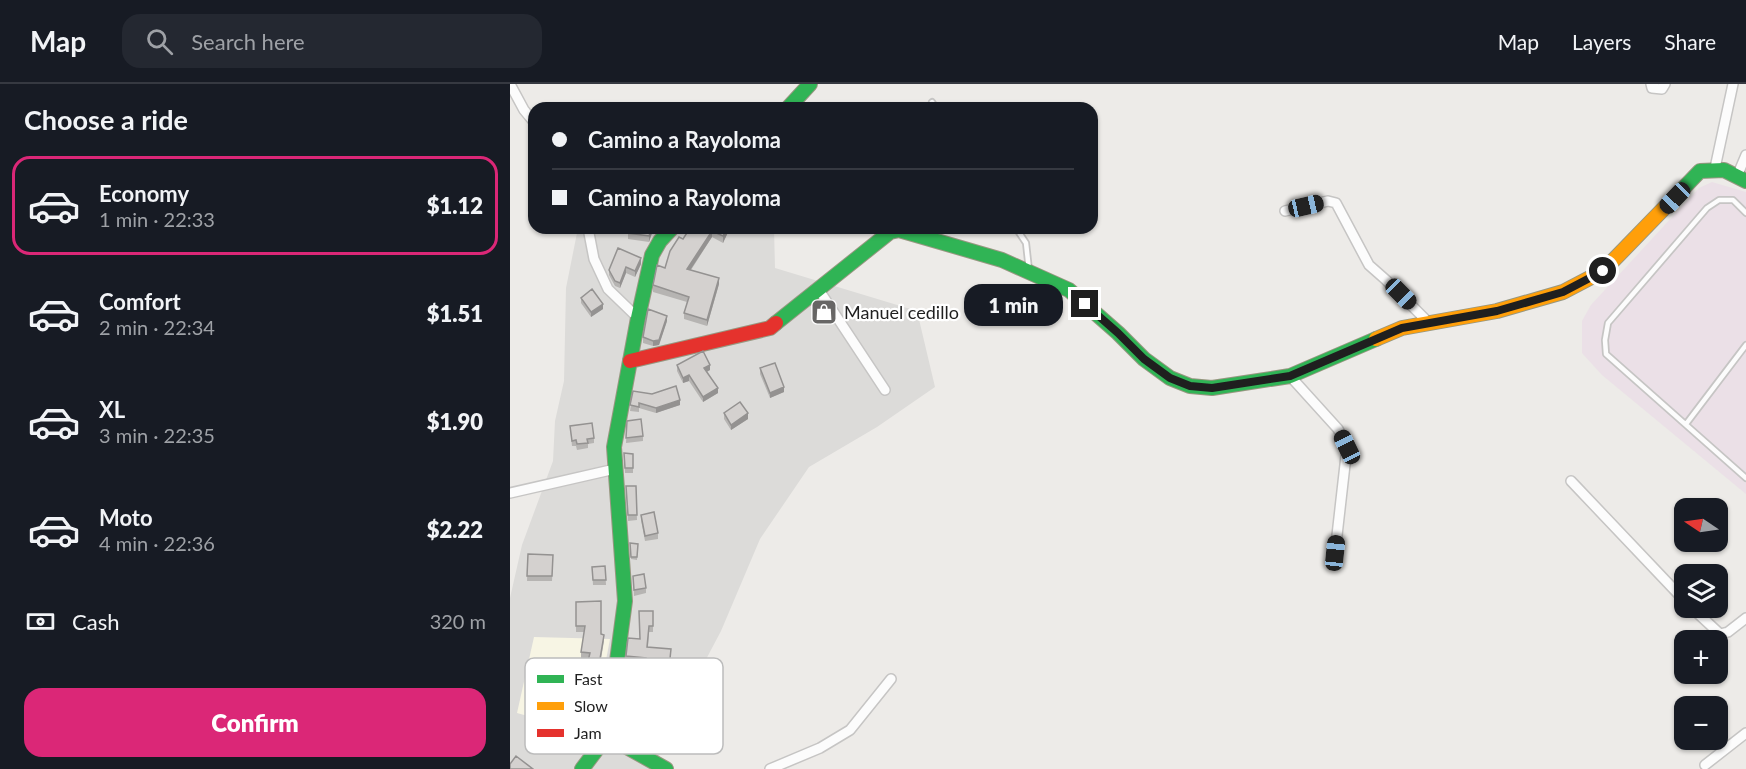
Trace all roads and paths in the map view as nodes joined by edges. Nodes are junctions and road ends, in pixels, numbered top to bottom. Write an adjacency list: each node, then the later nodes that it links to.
1 (510, 84): 7 (street)
2 (810, 84): 6 (street)
3 (1651, 84): 4 (street)
4 (1665, 84)
5 (1733, 84): 9 (street)
6 (794, 102)
7 (528, 115)
8 (1746, 155): 10 (street)
9 (1715, 168): 10 (street); 21 (street)
10 (1742, 178)
11 (1285, 211): 21 (street)
12 (1746, 213): 26 (lane)
13 (589, 234): 20 (street)
14 (666, 234): 20 (street)
15 (888, 234): 19 (street)
16 (913, 234): 18 (street)
17 (1020, 234): 18 (lane)
18 (1029, 272): 24 (street)
19 (819, 290): 23 (street); 25 (street)
20 (638, 318): 23 (street)
21 (1430, 324): 24 (street)
22 (1746, 345): 26 (lane)
23 (630, 361): 27 (street)
24 (1290, 376): 31 (street)
25 (885, 390)
26 (1686, 424): 28 (lane)
27 (615, 469): 30 (street); 35 (street)
28 (1746, 478)
29 (1570, 481): 32 (street)
30 (510, 493)
31 (1335, 553)
32 (1674, 590)
33 (1702, 618): 34 (street)
34 (1746, 618)
35 (617, 658)
36 (891, 679): 43 (street)
37 (1746, 733): 40 (street)
38 (593, 754): 41 (street)
39 (639, 754): 42 (street)
40 (1705, 765)
41 (582, 769)
42 (666, 769)
43 (770, 769)

